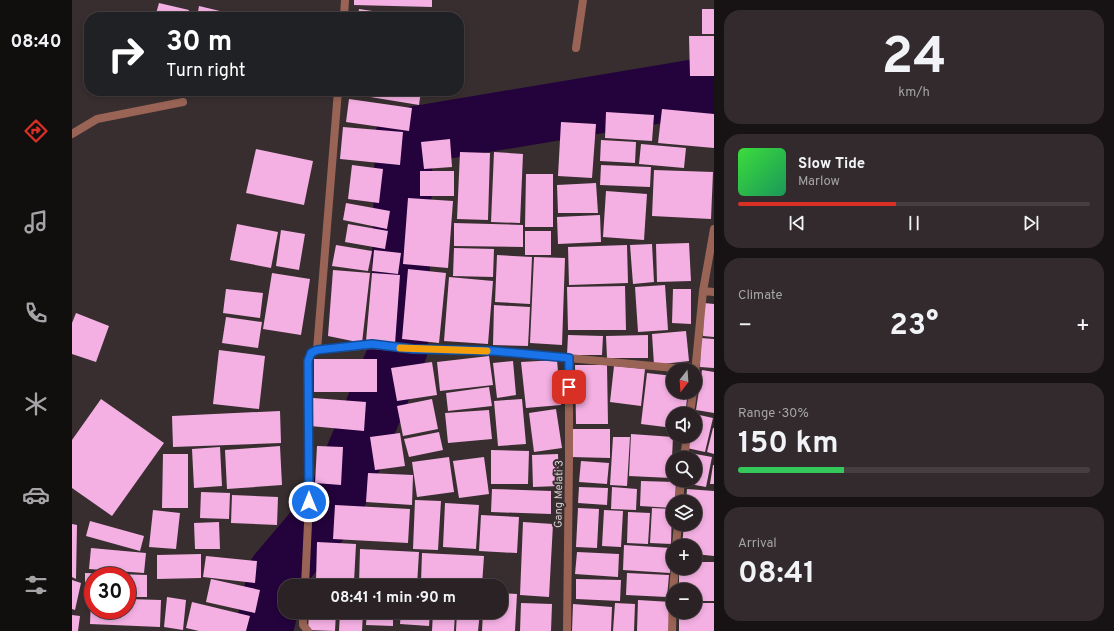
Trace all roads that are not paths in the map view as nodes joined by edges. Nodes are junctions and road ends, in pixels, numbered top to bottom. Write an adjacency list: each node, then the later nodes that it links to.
1 (345, 0): 3 (street)
2 (583, 0): 4 (street)
3 (344, 12)
4 (576, 48)
5 (338, 96): 11 (street)
6 (183, 102): 7 (street)
7 (72, 134)
8 (714, 229): 9 (street)
9 (703, 291): 10 (street); 13 (street)
10 (714, 292)
11 (317, 350): 12 (street); 15 (street)
12 (569, 358): 14 (street); 19 (street, Gang Melati 3)
13 (696, 363)
14 (666, 368)
15 (305, 579)
16 (303, 619): 18 (street)
17 (672, 619): 20 (street)
18 (308, 631)
19 (567, 631)
20 (672, 631)

